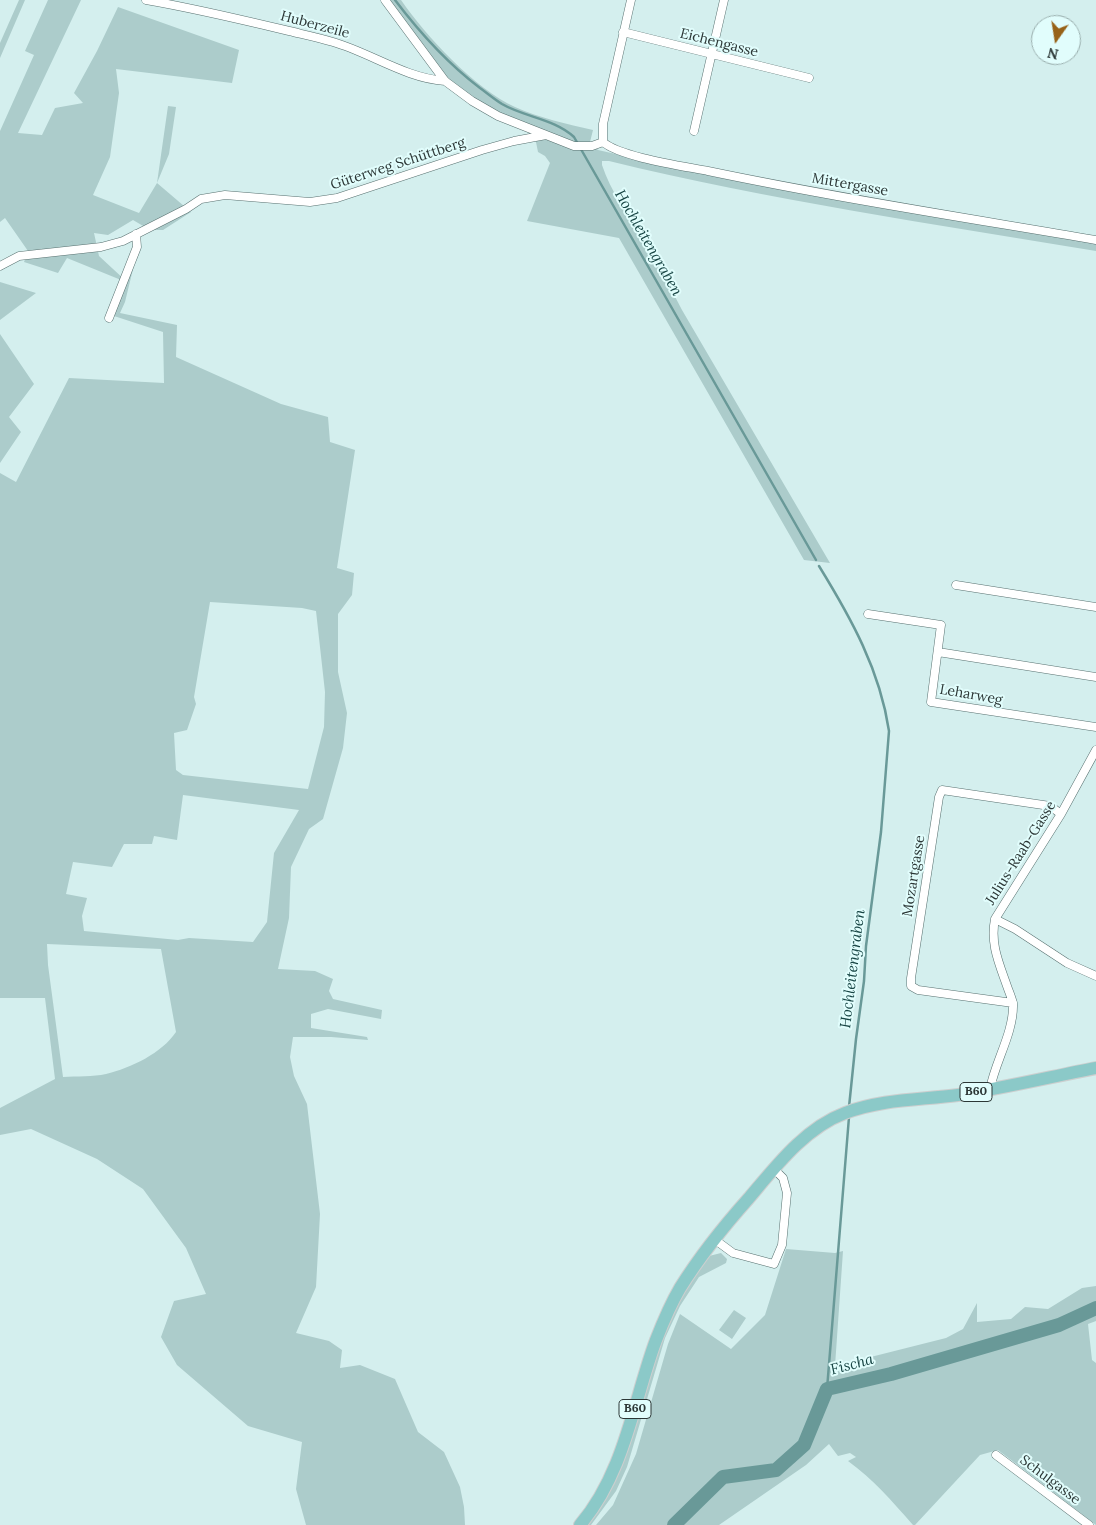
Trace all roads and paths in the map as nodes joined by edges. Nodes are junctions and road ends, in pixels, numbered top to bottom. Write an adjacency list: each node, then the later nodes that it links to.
1 (146, 0): 8 (street, Huberzeile)
2 (385, 0): 8 (street)
3 (631, 0): 5 (street)
4 (724, 0): 6 (street)
5 (623, 32): 6 (street, Eichengasse); 13 (street)
6 (712, 53): 7 (street, Eichengasse); 10 (street)
7 (809, 78)
8 (445, 82): 9 (street)
9 (522, 126): 11 (street); 12 (street)
10 (694, 131)
11 (546, 135): 12 (street, Güterweg Schüttberg); 13 (street)
12 (514, 141): 14 (street, Güterweg Schüttberg)
13 (603, 142): 15 (street, Mittergasse)
14 (136, 234): 16 (street, Güterweg Schüttberg); 17 (street)
15 (1096, 240)
16 (0, 266)
17 (110, 318)
18 (956, 585): 19 (street)
19 (1096, 607)
20 (868, 614): 21 (street, Leharweg)
21 (938, 652): 22 (street); 23 (street, Leharweg)
22 (1096, 677)
23 (1096, 727)
24 (1096, 750): 25 (street, Julius-Raab-Gasse)
25 (1061, 814): 26 (street, Julius-Raab-Gasse); 28 (street, Mozartgasse)
26 (995, 919): 27 (street); 28 (street, Julius-Raab-Gasse)
27 (1096, 976)
28 (1013, 1003): 30 (street, Julius-Raab-Gasse)
29 (1096, 1068): 30 (main road, B60)
30 (990, 1089): 31 (main road, B60)
31 (774, 1169): 32 (main road, B60); 32 (street)
32 (714, 1239): 34 (main road, B60)
33 (996, 1455): 35 (street, Schulgasse)
34 (580, 1525)
35 (1089, 1525)

